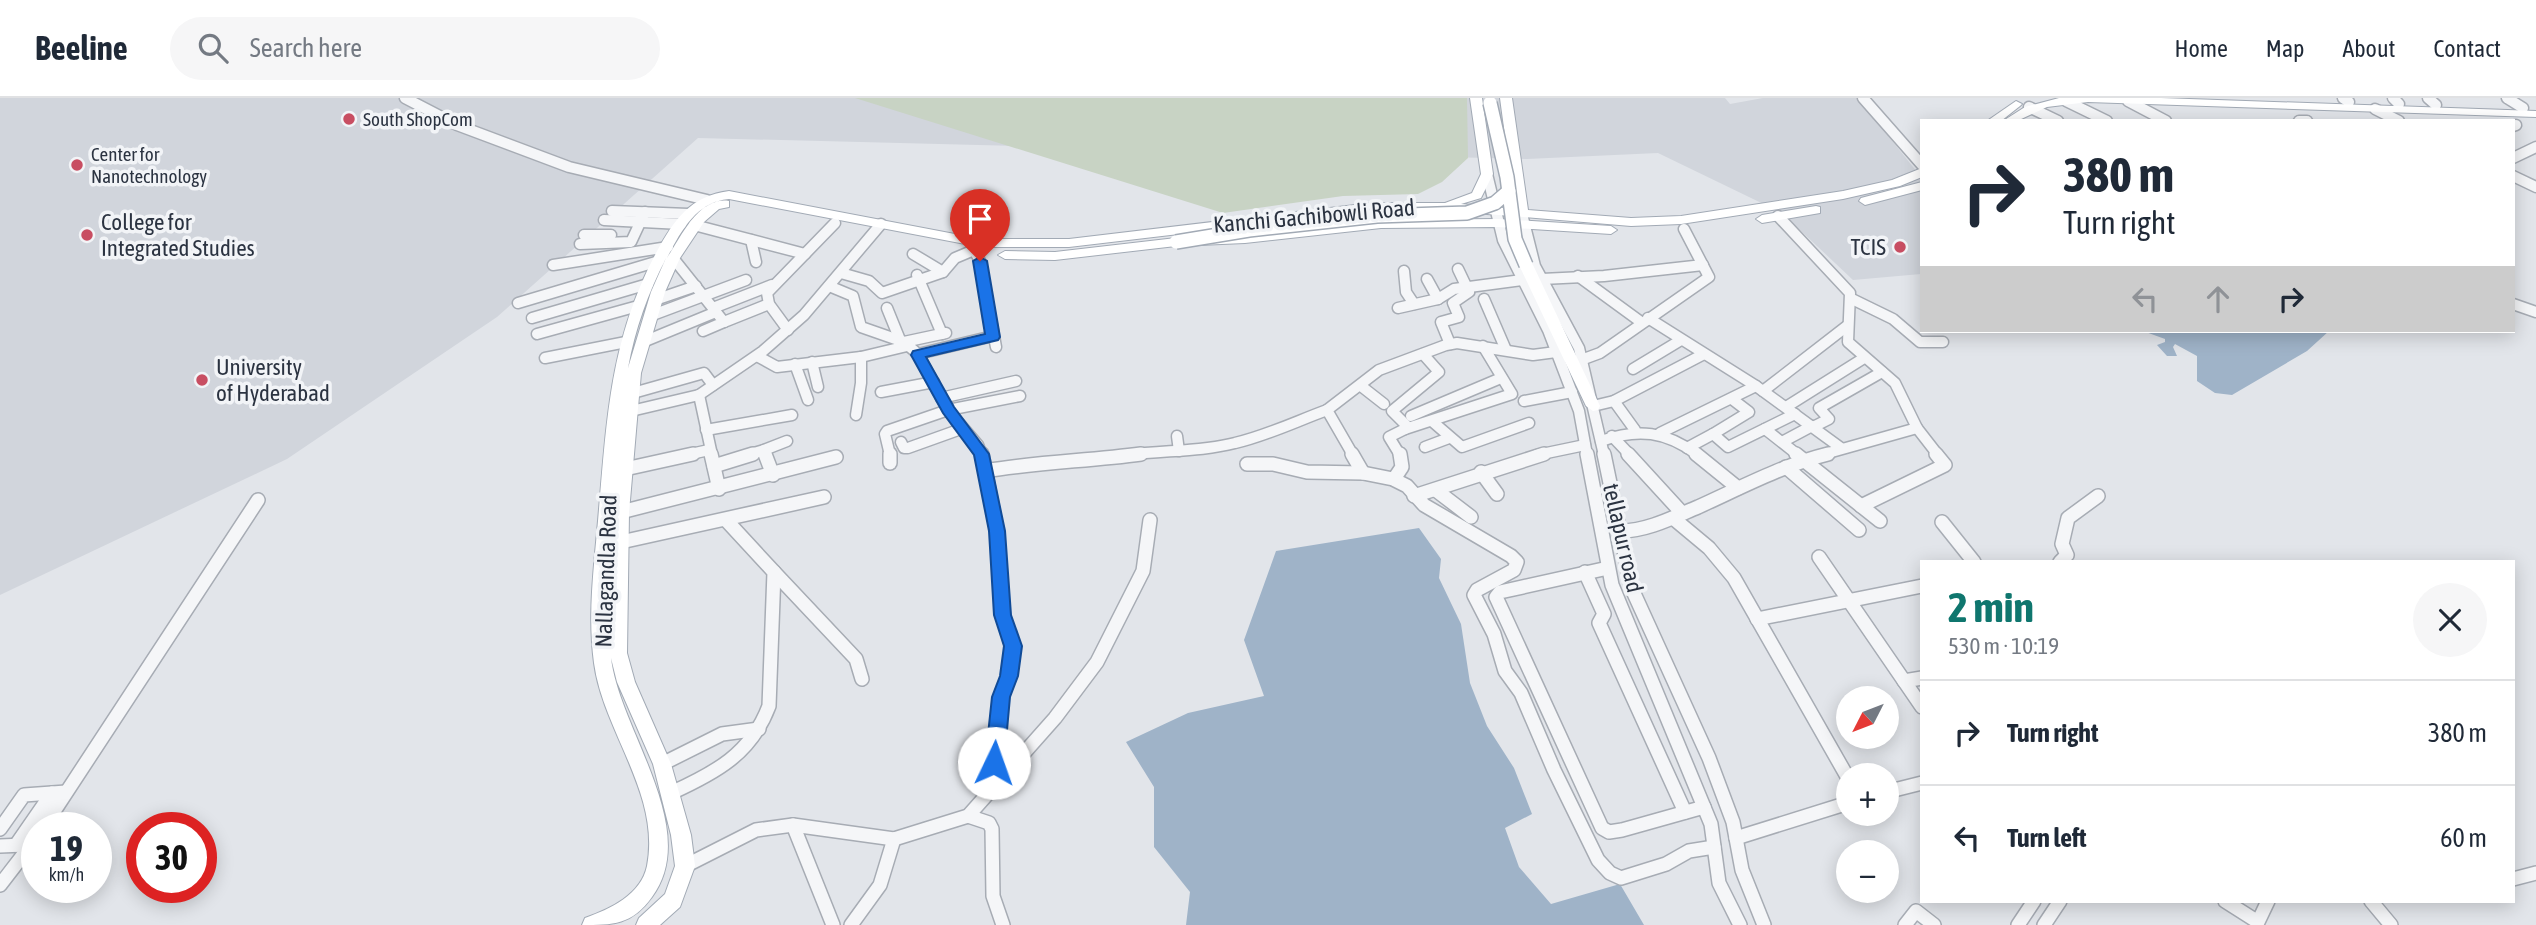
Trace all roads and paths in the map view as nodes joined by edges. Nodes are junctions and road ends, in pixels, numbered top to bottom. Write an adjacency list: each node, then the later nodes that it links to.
1 (405, 98): 23 (street)
2 (418, 98): 23 (street)
3 (1476, 98): 28 (main road)
4 (1506, 98): 39 (main road)
5 (1863, 98): 26 (street)
6 (2211, 98): 8 (main road)
7 (1490, 100): 32 (main road, bridge)
8 (2346, 100): 11 (main road)
9 (2066, 101): 10 (main road); 13 (main road); 20 (street)
10 (2128, 101): 14 (main road); 21 (street)
11 (2396, 101): 12 (main road)
12 (2432, 101): 15 (main road)
13 (2028, 102): 17 (main road); 18 (main road); 19 (street)
14 (2375, 109): 15 (main road); 22 (street)
15 (2519, 112): 16 (main road)
16 (2536, 114)
17 (1997, 119)
18 (2011, 119)
19 (2055, 119)
20 (2104, 119)
21 (2162, 119)
22 (2395, 119)
23 (478, 131): 33 (street)
24 (2536, 147): 25 (street)
25 (2515, 157)
26 (1920, 163)
27 (1920, 173): 39 (main road, Kanchi Gachibowli Road)
28 (1487, 174): 34 (main road); 38 (street)
29 (2515, 177): 31 (street)
30 (1920, 187): 36 (main road, Kanchi Gachibowli Road)
31 (2536, 187)
32 (1508, 191): 47 (main road, bridge); 131 (main road, bridge)
33 (712, 202): 41 (main road, Nallagandla Road); 42 (main road, Kanchi Gachibowli Road); 43 (main road, Kanchi Gachibowli Road)
34 (1439, 206): 38 (main road, Kanchi Gachibowli Road); 43 (main road, Kanchi Gachibowli Road)
35 (612, 211): 37 (street)
36 (1778, 216): 44 (main road, Kanchi Gachibowli Road); 73 (street)
37 (643, 217): 40 (street); 41 (street); 45 (street)
38 (1497, 217): 39 (main road, Kanchi Gachibowli Road); 47 (main road, Kanchi Gachibowli Road); 64 (street)
39 (1523, 219): 44 (main road, Kanchi Gachibowli Road); 62 (street, tellapur road)
40 (604, 220)
41 (688, 221): 46 (street); 51 (main road, Nallagandla Road)
42 (835, 223): 43 (main road, Kanchi Gachibowli Road); 49 (street)
43 (879, 227): 48 (main road, Kanchi Gachibowli Road); 58 (street)
44 (1685, 229): 54 (street)
45 (582, 239)
46 (751, 240): 49 (street); 52 (street)
47 (1176, 242): 48 (main road, Kanchi Gachibowli Road)
48 (974, 250): 57 (street); 92 (street)
49 (805, 254): 66 (street)
50 (914, 254): 57 (street)
51 (667, 255): 53 (street); 65 (main road, Nallagandla Road); 67 (street); 74 (street); 78 (main road, Nallagandla Road)
52 (756, 262)
53 (554, 265)
54 (1703, 265): 59 (street); 84 (street)
55 (1458, 270): 69 (street)
56 (1404, 271): 76 (street)
57 (943, 272): 60 (street)
58 (841, 273): 60 (street); 68 (street)
59 (1578, 276): 62 (street); 84 (street)
60 (919, 278): 94 (street)
61 (1427, 279): 71 (street)
62 (1542, 279): 106 (street, tellapur road)
63 (746, 280): 70 (street)
64 (1522, 280): 69 (street); 98 (street)
65 (648, 284): 78 (main road, Nallagandla Road); 83 (street)
66 (776, 284): 75 (street); 81 (street)
67 (696, 286): 70 (street); 78 (street)
68 (829, 286): 87 (street); 94 (street)
69 (1468, 286): 71 (street); 95 (street)
70 (704, 296): 78 (street); 81 (street)
71 (1438, 299): 76 (street)
72 (1484, 299): 97 (street)
73 (1852, 299): 86 (street); 93 (street)
74 (518, 303)
75 (769, 304): 85 (street); 87 (street)
76 (1414, 304): 80 (street)
77 (2515, 305): 82 (street)
78 (648, 307): 89 (street); 91 (main road, Nallagandla Road)
79 (887, 308): 94 (street)
80 (1398, 308)
81 (715, 310): 85 (street); 91 (street)
82 (2536, 313)
83 (532, 318)
84 (1644, 320): 90 (street); 106 (street)
85 (724, 322): 88 (street)
86 (1847, 326): 105 (street); 119 (street)
87 (789, 330): 102 (street)
88 (703, 331)
89 (537, 334)
90 (1681, 340): 100 (street); 110 (street)
91 (634, 342): 104 (street); 121 (main road, Nallagandla Road); 209 (main road, Nallagandla Road)
92 (994, 342): 101 (street)
93 (1943, 342)
94 (903, 343): 101 (street); 103 (street)
95 (1450, 344): 96 (street); 99 (street)
96 (1483, 346): 97 (street); 113 (street)
97 (1507, 350): 98 (street)
98 (1556, 352): 122 (street)
99 (1423, 354): 117 (street); 144 (street)
100 (1704, 354): 119 (street); 129 (street)
101 (918, 355): 114 (street)
102 (757, 356): 109 (street); 116 (street)
103 (861, 357): 108 (street); 137 (street)
104 (545, 358)
105 (1864, 358): 111 (street); 135 (street)
106 (1581, 360): 131 (street, tellapur road)
107 (698, 361): 112 (street)
108 (812, 362): 109 (street); 118 (street)
109 (795, 363): 127 (street)
110 (1633, 369)
111 (1882, 372): 141 (street); 142 (street)
112 (705, 373): 116 (street); 121 (street)
113 (1502, 378): 138 (street); 139 (street)
114 (934, 382): 120 (street); 125 (street)
115 (1016, 382): 125 (street)
116 (713, 385): 123 (street)
117 (1361, 386): 130 (street); 133 (street)
118 (818, 387)
119 (1760, 388): 126 (street); 135 (street)
120 (881, 392)
121 (633, 393): 134 (main road, Nallagandla Road)
122 (1572, 393): 128 (street); 156 (street)
123 (699, 395): 134 (street); 146 (street)
124 (1020, 396): 132 (street)
125 (941, 398): 132 (street)
126 (1732, 399): 148 (street); 149 (street)
127 (808, 400)
128 (1524, 401)
129 (1614, 401): 131 (street); 147 (street)
130 (1384, 404)
131 (1593, 406): 152 (street, tellapur road)
132 (948, 410): 143 (street); 165 (street)
133 (1327, 410): 162 (street); 172 (street)
134 (631, 411): 169 (main road, Nallagandla Road)
135 (1791, 411): 141 (street); 145 (street)
136 (792, 415): 146 (street)
137 (856, 415)
138 (1411, 416)
139 (1433, 422): 144 (street); 151 (street)
140 (1529, 423): 151 (street)
141 (1812, 427): 155 (street); 159 (street)
142 (1917, 428): 159 (street); 183 (street)
143 (961, 429): 154 (street); 170 (street)
144 (1405, 429): 174 (street)
145 (1765, 429): 149 (street); 155 (street)
146 (706, 430): 160 (street)
147 (1635, 430): 148 (street); 152 (street)
148 (1660, 433): 158 (street)
149 (1713, 435): 158 (street)
150 (1177, 436): 162 (street)
151 (1449, 438): 157 (street)
152 (1606, 438): 185 (street); 192 (street, tellapur road)
153 (787, 441): 161 (street)
154 (901, 442)
155 (1782, 442): 164 (street)
156 (1585, 445): 171 (street); 197 (street)
157 (1425, 447)
158 (1687, 448): 175 (street)
159 (1841, 449): 164 (street)
160 (709, 450): 167 (street); 169 (street)
161 (764, 450): 167 (street); 173 (street)
162 (1179, 451): 170 (street)
163 (836, 457): 173 (street)
164 (1802, 460): 168 (street); 183 (street)
165 (890, 463)
166 (1247, 464): 172 (street)
167 (713, 466): 176 (street)
168 (1786, 467): 175 (street); 191 (street)
169 (625, 469): 184 (main road, Nallagandla Road)
170 (985, 471): 217 (street)
171 (1481, 472): 177 (street); 178 (street)
172 (1363, 473): 174 (street)
173 (774, 475): 176 (street)
174 (1394, 479): 179 (street)
175 (1738, 488): 185 (street)
176 (719, 489): 184 (street)
177 (1437, 491): 179 (street); 186 (street)
178 (1497, 494)
179 (1414, 496): 232 (street)
180 (2098, 496): 196 (street)
181 (824, 497): 187 (street)
182 (258, 500): 219 (street)
183 (1861, 506): 189 (street)
184 (621, 513): 193 (main road, Nallagandla Road)
185 (1678, 515): 192 (street); 202 (street)
186 (1471, 517)
187 (726, 520): 193 (street); 199 (street)
188 (1150, 520): 217 (street)
189 (1880, 521)
190 (1942, 522): 195 (street)
191 (1859, 530)
192 (1621, 531): 212 (street, tellapur road)
193 (621, 542): 208 (main road, Nallagandla Road)
194 (1819, 557): 201 (street)
195 (1972, 560)
196 (2062, 560)
197 (1608, 568): 198 (street); 203 (street)
198 (1589, 571): 204 (street); 224 (street)
199 (774, 572): 206 (street); 211 (street)
200 (1920, 586): 201 (street)
201 (1848, 599): 202 (street); 207 (street)
202 (1757, 619): 214 (street)
203 (1648, 672): 204 (street); 213 (street)
204 (1623, 676): 224 (street)
205 (1920, 678): 207 (street)
206 (862, 679)
207 (1904, 681): 210 (street)
208 (626, 682): 209 (main road); 215 (main road, Nallagandla Road)
209 (608, 688): 244 (main road, Nallagandla Road)
210 (1920, 704)
211 (759, 729): 215 (street); 220 (street)
212 (1704, 745): 213 (street); 229 (street, tellapur road)
213 (1679, 748): 221 (street)
214 (1839, 763)
215 (662, 764): 220 (main road, Nallagandla Road)
216 (1920, 784): 218 (street)
217 (994, 785): 225 (street)
218 (1899, 789)
219 (59, 792): 223 (street); 227 (street)
220 (671, 793): 234 (main road, Nallagandla Road)
221 (1704, 807): 224 (street); 232 (street)
222 (1836, 807): 229 (street)
223 (47, 812)
224 (1685, 813)
225 (968, 816): 230 (street); 248 (street)
226 (793, 825): 230 (street); 234 (street); 246 (street)
227 (0, 828)
228 (21, 838): 231 (street)
229 (1736, 838): 250 (street, tellapur road)
230 (894, 839): 247 (street)
231 (0, 846)
232 (1714, 847): 249 (street)
233 (21, 853): 237 (street)
234 (685, 866): 245 (main road)
235 (2536, 873): 236 (street)
236 (2515, 878)
237 (0, 885)
238 (2033, 903): 253 (street)
239 (2059, 903): 254 (street)
240 (2228, 903): 243 (street)
241 (2267, 903): 243 (street)
242 (2373, 903): 255 (street)
243 (2259, 924)
244 (592, 925)
245 (648, 925)
246 (833, 925)
247 (851, 925)
248 (1003, 925)
249 (1740, 925)
250 (1764, 925)
251 (1905, 925): 252 (street)
252 (1934, 925)
253 (2018, 925)
254 (2044, 925)
255 (2391, 925)

